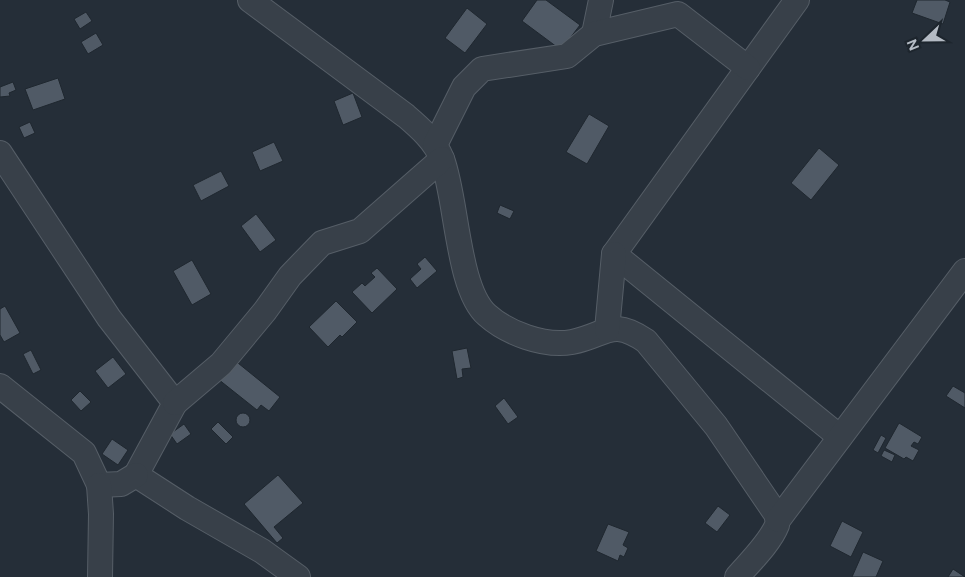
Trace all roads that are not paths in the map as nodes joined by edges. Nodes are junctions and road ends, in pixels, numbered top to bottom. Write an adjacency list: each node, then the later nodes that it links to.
1 (250, 0): 8 (street)
2 (600, 0): 6 (street)
3 (657, 0): 5 (street)
4 (797, 0): 7 (street)
5 (678, 14): 6 (street); 7 (street)
6 (594, 34): 8 (street)
7 (748, 68): 10 (street)
8 (438, 152): 12 (street); 14 (street)
9 (0, 153): 14 (street)
10 (614, 254): 12 (street); 15 (street)
11 (965, 271): 15 (street)
12 (607, 330): 18 (street)
13 (0, 386): 17 (street)
14 (175, 403): 16 (street)
15 (840, 437): 18 (street)
16 (136, 475): 17 (street); 21 (street)
17 (99, 485): 20 (street)
18 (778, 520): 19 (street)
19 (743, 574)
20 (100, 577)
21 (298, 577)

